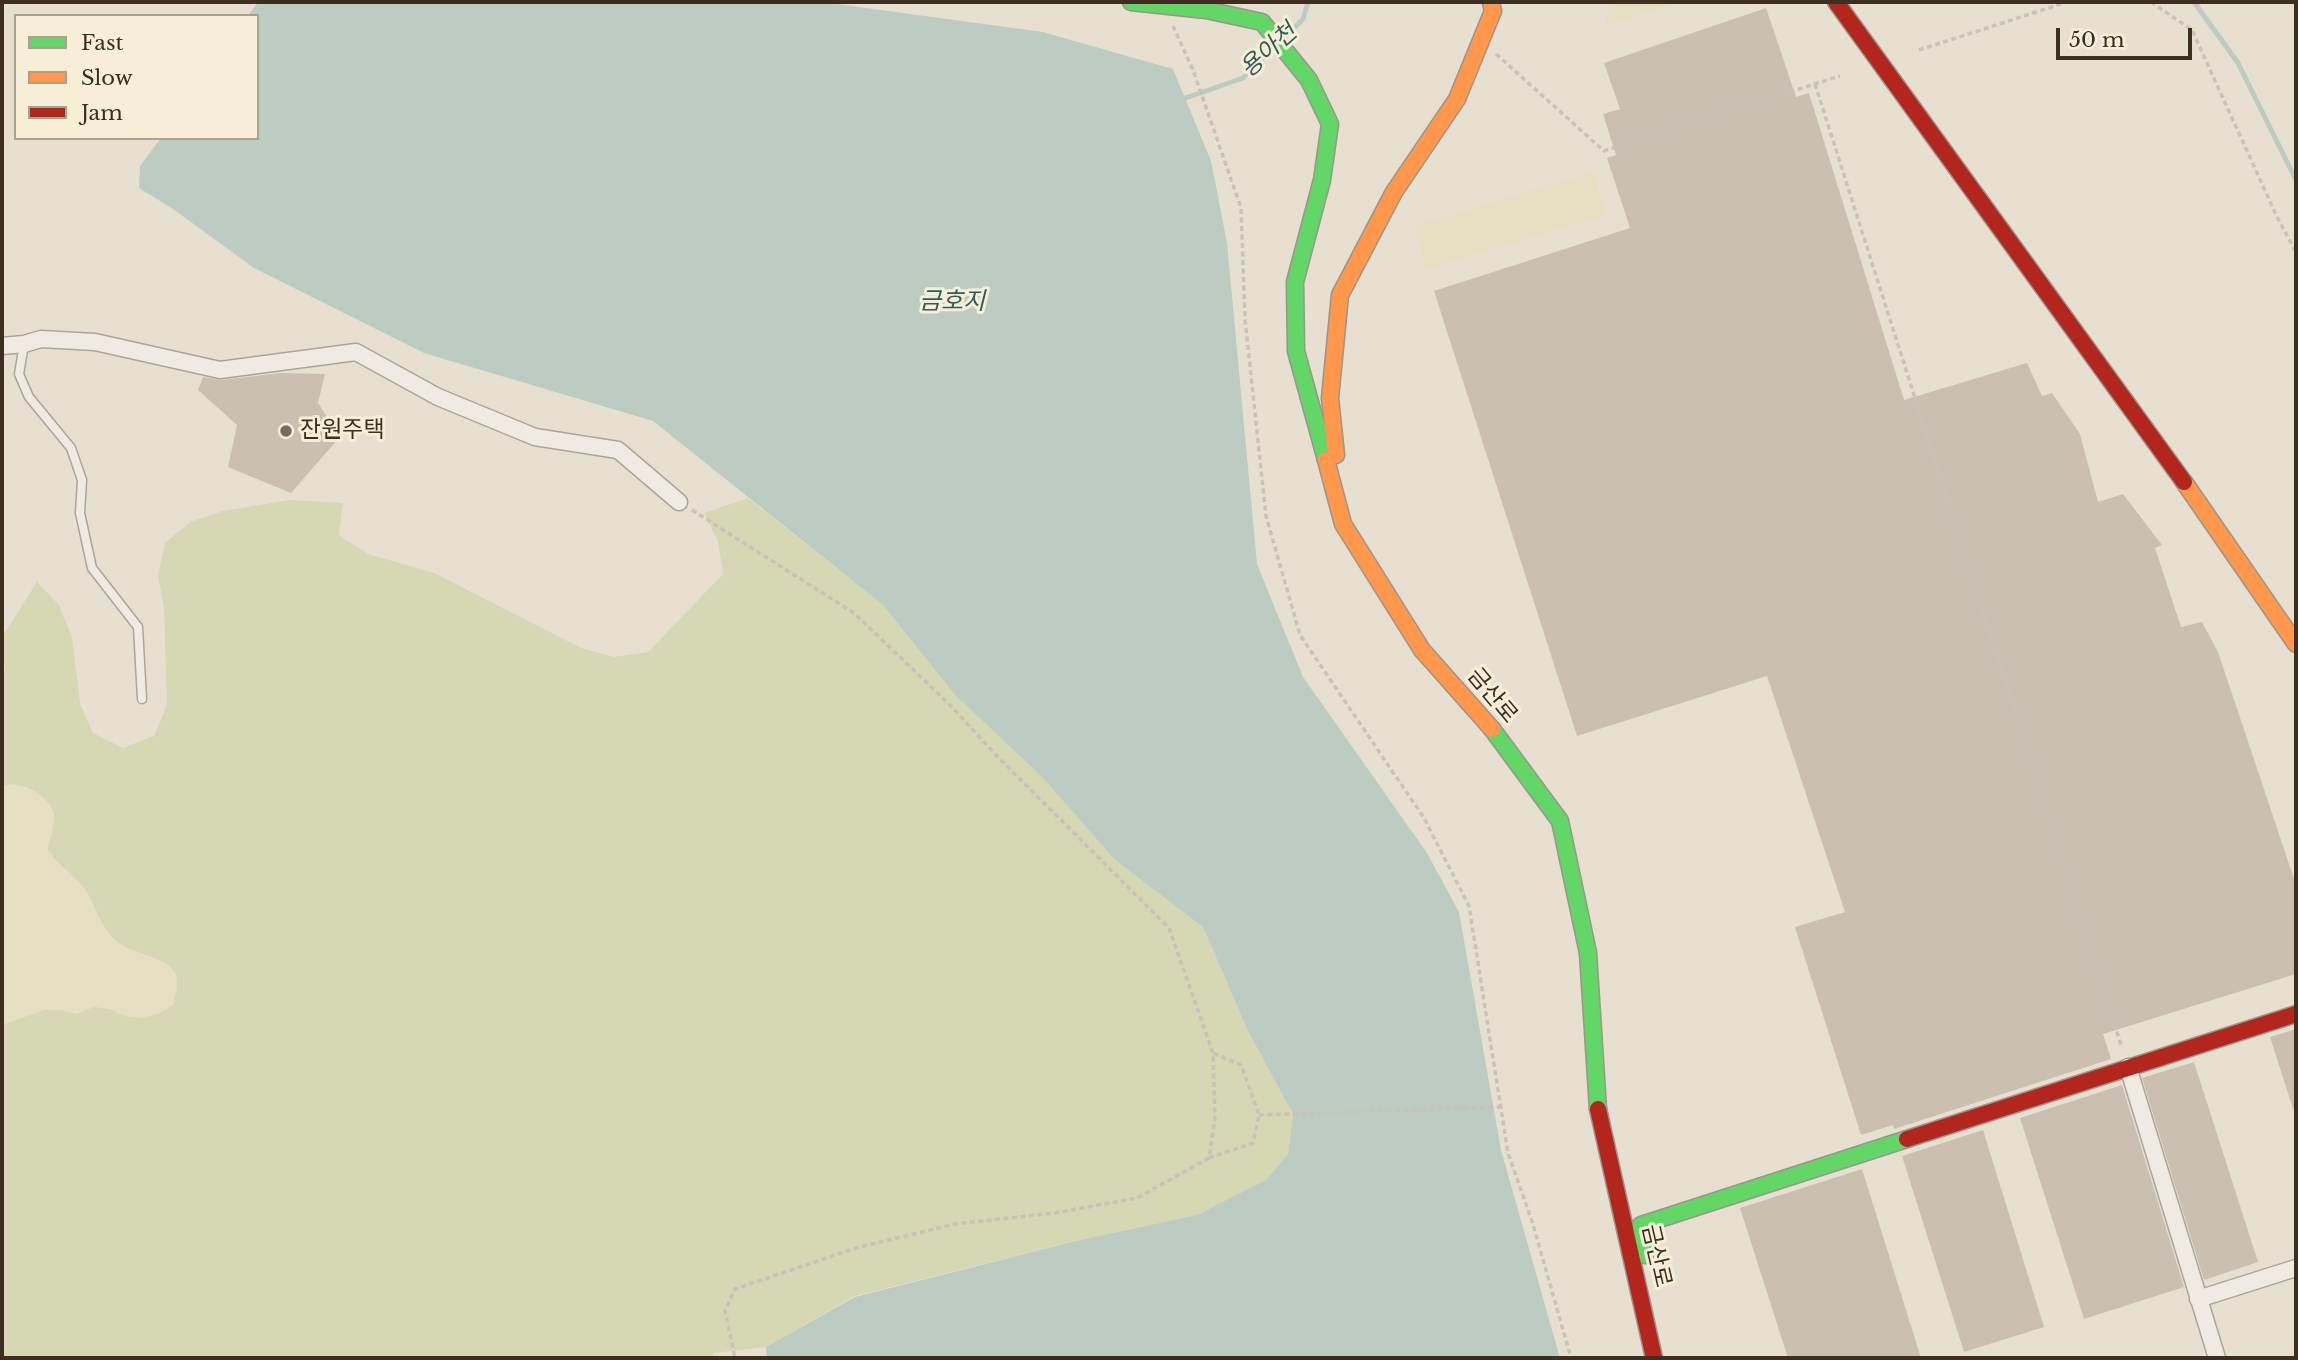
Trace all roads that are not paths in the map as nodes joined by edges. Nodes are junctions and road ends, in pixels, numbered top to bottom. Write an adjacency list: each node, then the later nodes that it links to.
1 (1131, 2): 7 (street, 금산로)
2 (1492, 2): 7 (street)
3 (1836, 2): 8 (street)
4 (24, 344): 5 (street); 6 (street); 9 (lane)
5 (2, 346)
6 (679, 502)
7 (1343, 524): 14 (street, 금산로)
8 (2296, 644)
9 (142, 699)
10 (2296, 1014): 11 (street)
11 (2128, 1067): 13 (street); 15 (street)
12 (2296, 1268): 13 (street)
13 (2198, 1299): 16 (street)
14 (1654, 1358)
15 (1664, 1358)
16 (2217, 1358)

